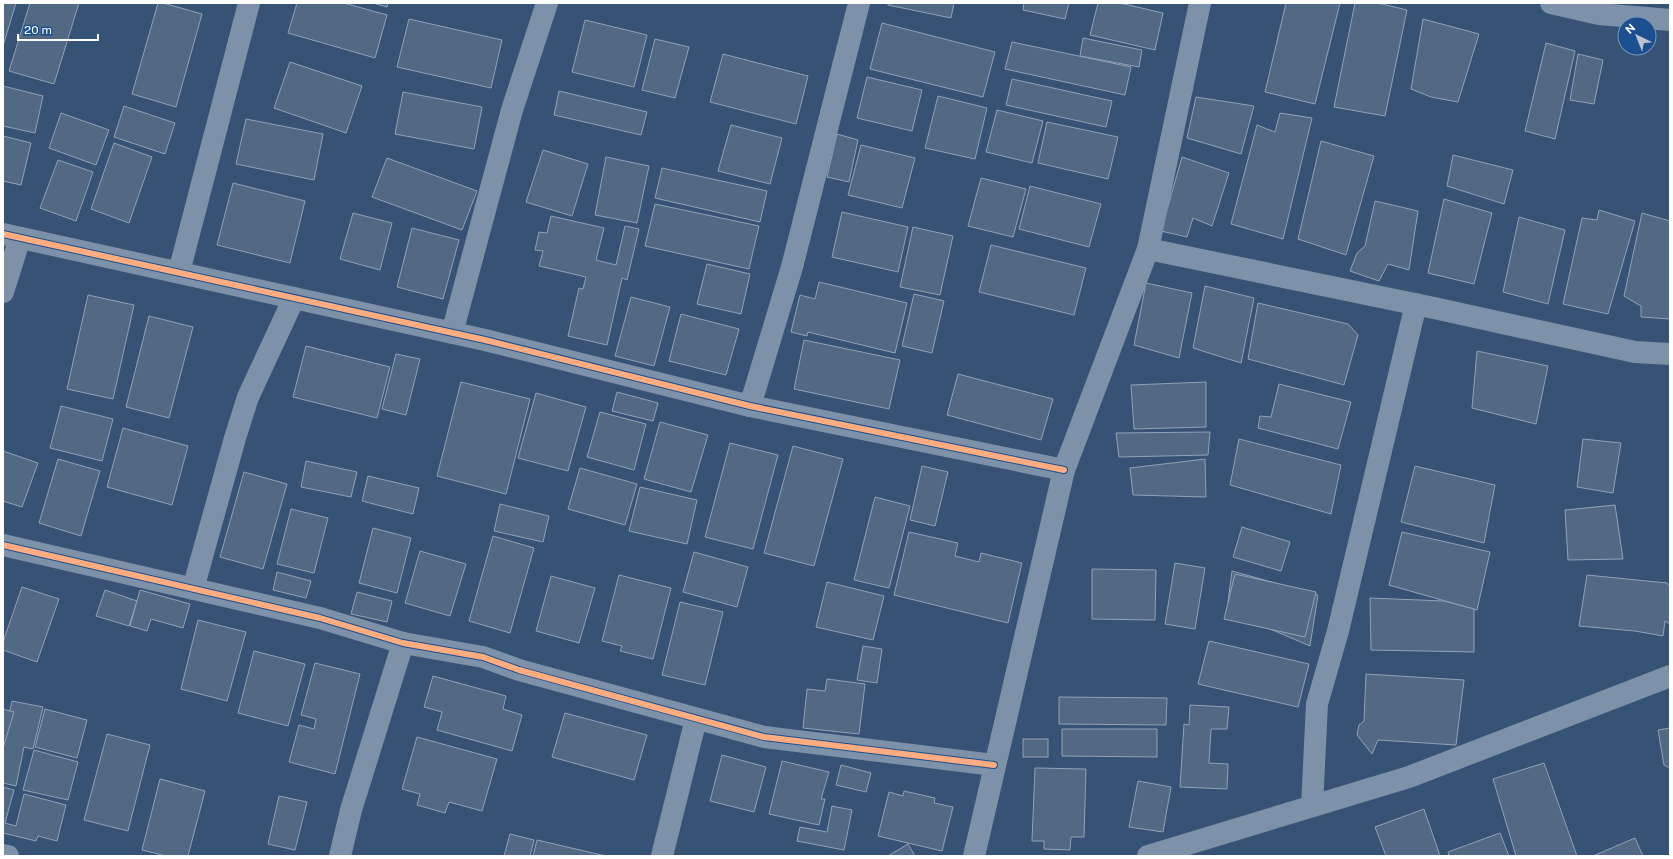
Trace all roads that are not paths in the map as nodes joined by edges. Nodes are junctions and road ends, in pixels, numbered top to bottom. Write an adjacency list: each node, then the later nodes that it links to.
1 (249, 3): 9 (street)
2 (547, 3): 13 (street)
3 (860, 3): 15 (street)
4 (1200, 3): 8 (street)
5 (1550, 3): 6 (street)
6 (1670, 20)
7 (12, 236): 9 (street); 10 (street)
8 (1148, 249): 12 (street); 16 (street)
9 (179, 272): 11 (street)
10 (3, 292)
11 (294, 298): 13 (street); 18 (street)
12 (1416, 304): 14 (street); 23 (street)
13 (452, 333): 15 (street)
14 (1670, 354)
15 (750, 406): 16 (street)
16 (1064, 470): 22 (street)
17 (3, 545): 18 (street)
18 (193, 589): 19 (street)
19 (403, 643): 21 (street); 26 (street)
20 (1670, 676): 23 (street)
21 (696, 719): 22 (street); 27 (street)
22 (994, 765): 28 (street)
23 (1312, 806): 29 (street)
24 (3, 854): 25 (street)
25 (8, 856)
26 (340, 856)
27 (662, 856)
28 (974, 856)
29 (1148, 856)

